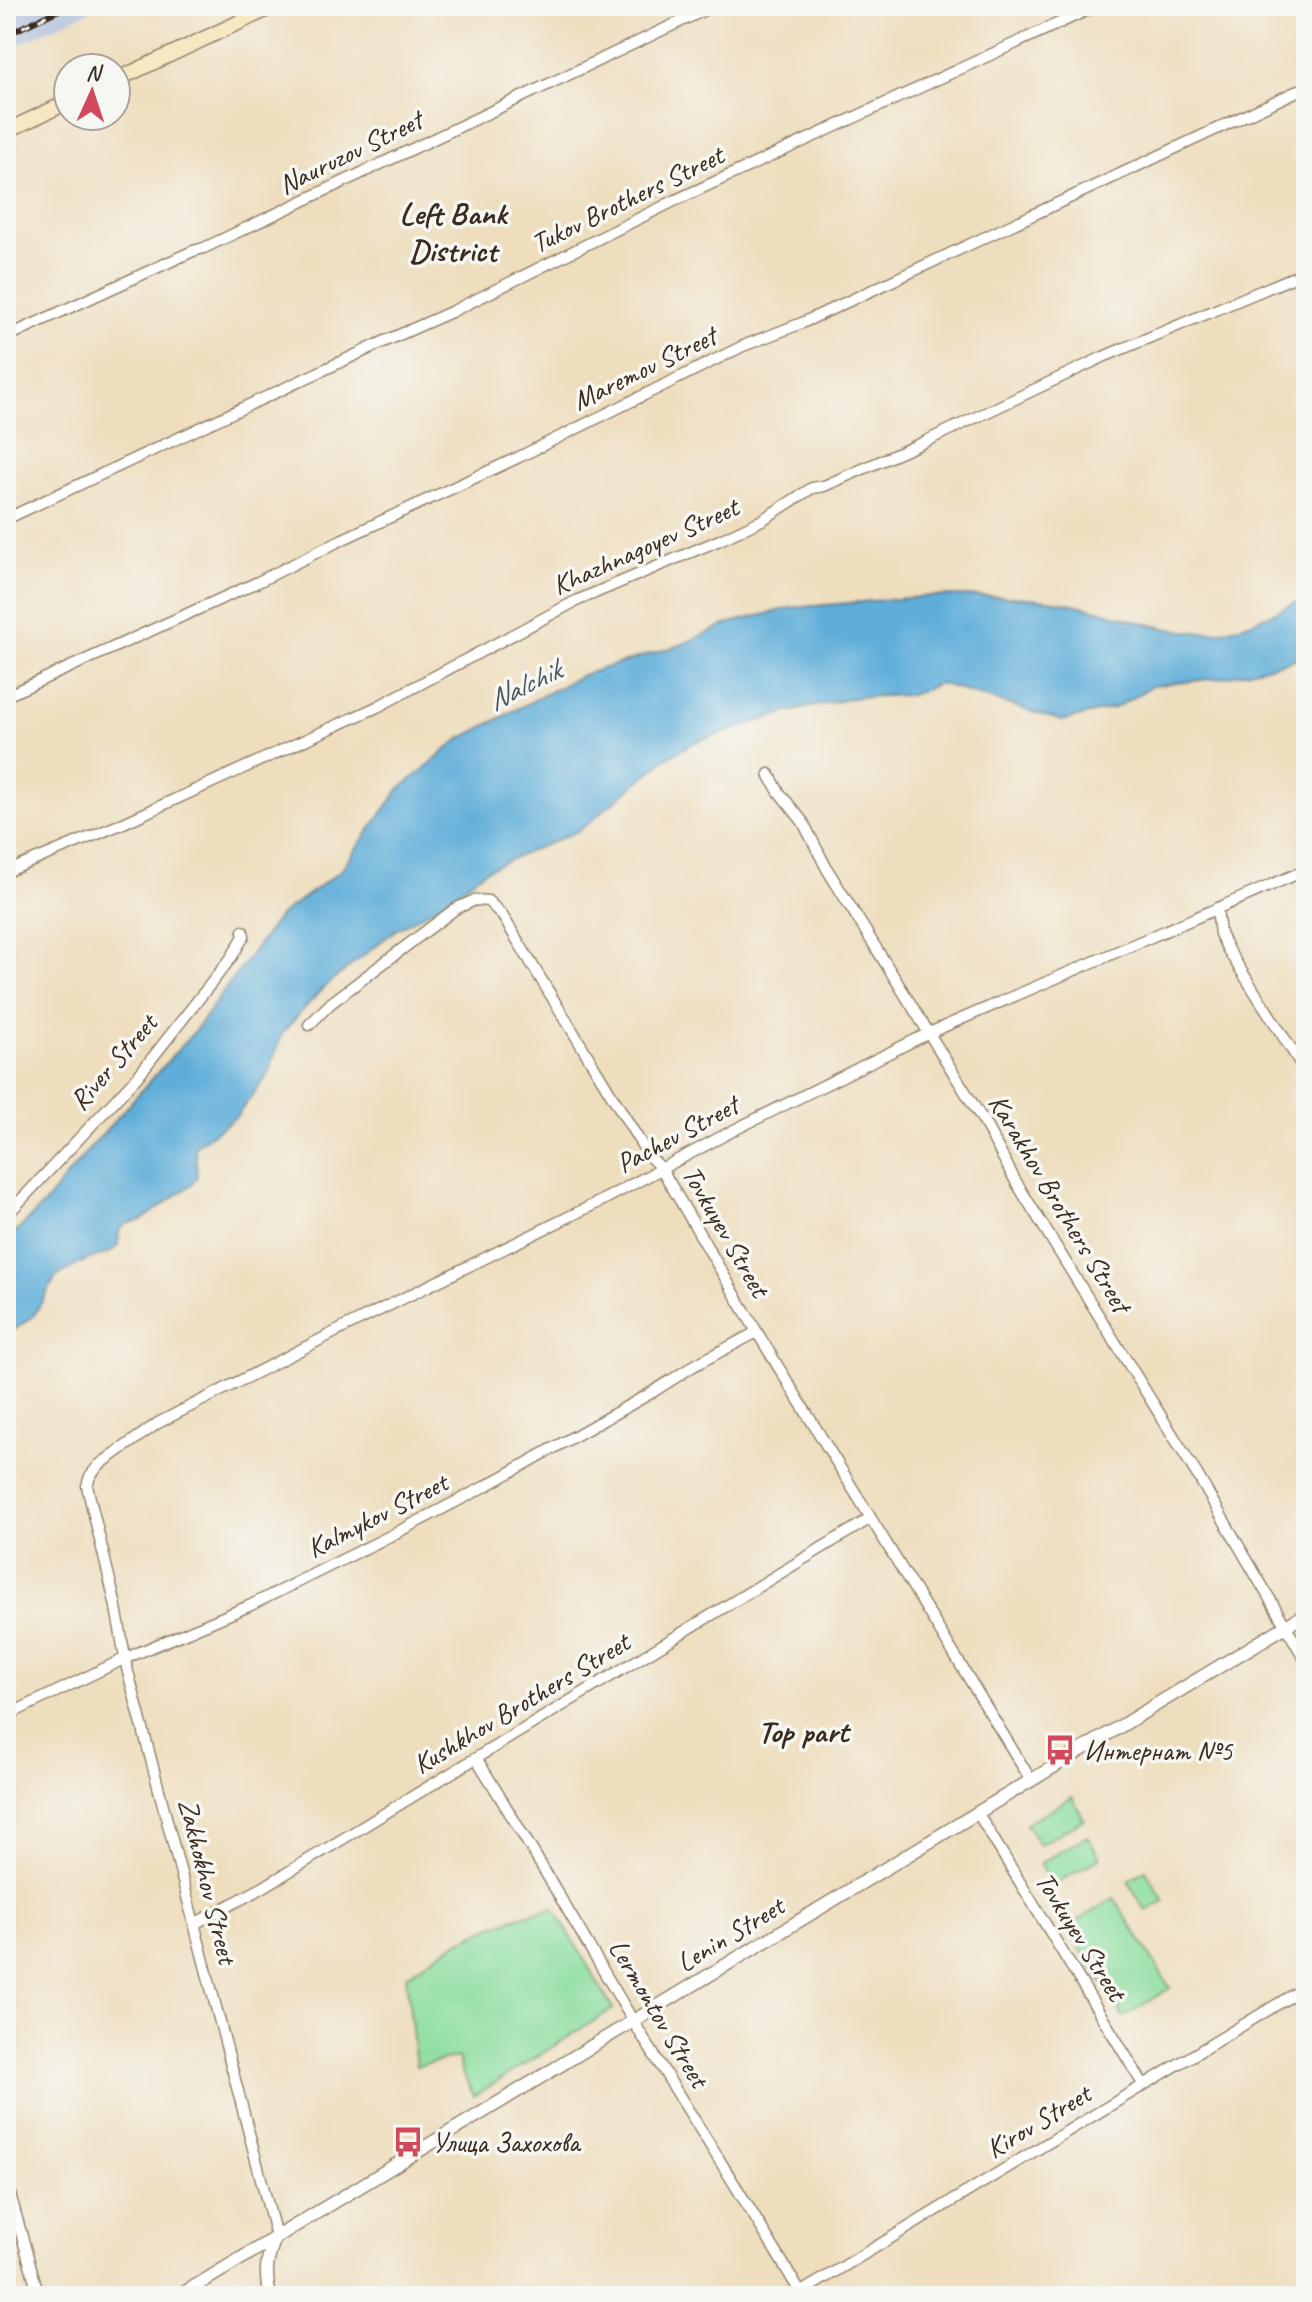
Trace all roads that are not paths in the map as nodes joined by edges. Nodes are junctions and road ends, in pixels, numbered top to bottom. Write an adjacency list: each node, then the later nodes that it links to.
1 (274, 6): 4 (main road)
2 (713, 6): 9 (street, Nauruzov Street)
3 (1096, 6): 10 (street, Tukov Brothers Street)
4 (132, 73)
5 (1306, 87): 11 (street, Maremov Street)
6 (52, 109): 7 (main road)
7 (6, 131)
8 (1306, 272): 14 (street, Khazhnagoyev Street)
9 (6, 337)
10 (6, 519)
11 (6, 696)
12 (769, 774): 18 (street, Karakhov Brothers Street)
13 (1306, 870): 15 (street, Pachev Street)
14 (6, 872)
15 (1217, 908): 18 (street, Pachev Street); 19 (street)
16 (243, 931): 21 (street, River Street)
17 (309, 1025): 20 (street, Tovkuyev Street)
18 (929, 1033): 20 (street, Pachev Street); 26 (street, Karakhov Brothers Street)
19 (1306, 1072)
20 (661, 1168): 22 (street, Tovkuyev Street); 23 (street, Pachev Street)
21 (6, 1216)
22 (757, 1332): 24 (street, Tovkuyev Street); 27 (street, Kalmykov Street)
23 (90, 1476): 27 (street, Zakhokhov Street)
24 (871, 1518): 30 (street, Kushkhov Brothers Street); 31 (street, Tovkuyev Street)
25 (1306, 1614): 26 (street, Lenin Street)
26 (1286, 1626): 28 (street, Karakhov Brothers Street); 31 (street, Lenin Street)
27 (126, 1658): 29 (street, Kalmykov Street); 33 (street, Zakhokhov Street)
28 (1306, 1661)
29 (6, 1716)
30 (476, 1758): 33 (street, Kushkhov Brothers Street); 35 (street, Lermontov Street)
31 (1031, 1780): 32 (street, Lenin Street)
32 (977, 1812): 35 (street, Lenin Street); 36 (street, Tovkuyev Street)
33 (194, 1924): 38 (street, Zakhokhov Street)
34 (1306, 1987): 36 (street, Kirov Street)
35 (633, 2020): 38 (street, Lenin Street); 39 (street, Lermontov Street)
36 (1143, 2084): 39 (street, Kirov Street)
37 (6, 2180): 40 (street)
38 (276, 2236): 41 (street, Lenin Street); 42 (street, Zakhokhov Street)
39 (798, 2294)
40 (39, 2296)
41 (179, 2296)
42 (270, 2296)

